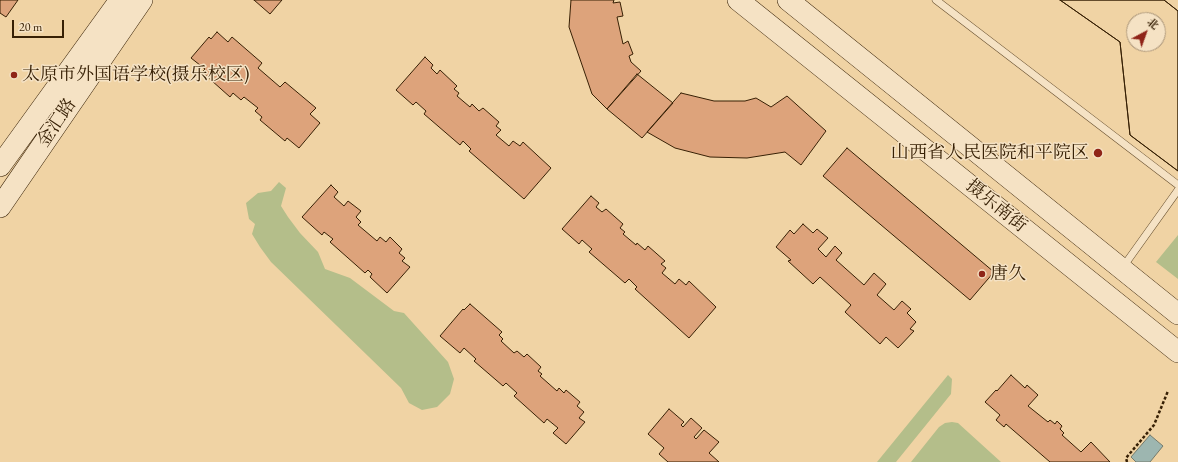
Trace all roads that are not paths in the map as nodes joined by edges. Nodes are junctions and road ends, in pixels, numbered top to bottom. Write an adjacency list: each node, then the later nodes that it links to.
1 (120, 0): 6 (street, 金汇路)
2 (142, 0): 9 (street, 金汇路)
3 (738, 0): 12 (street, 摄乐南街)
4 (788, 0): 10 (street, 摄乐南街)
5 (936, 0): 7 (lane)
6 (0, 166)
7 (1178, 185)
8 (1178, 190): 10 (lane)
9 (0, 207)
10 (1121, 268): 11 (street, 摄乐南街)
11 (1178, 314)
12 (1178, 352)

